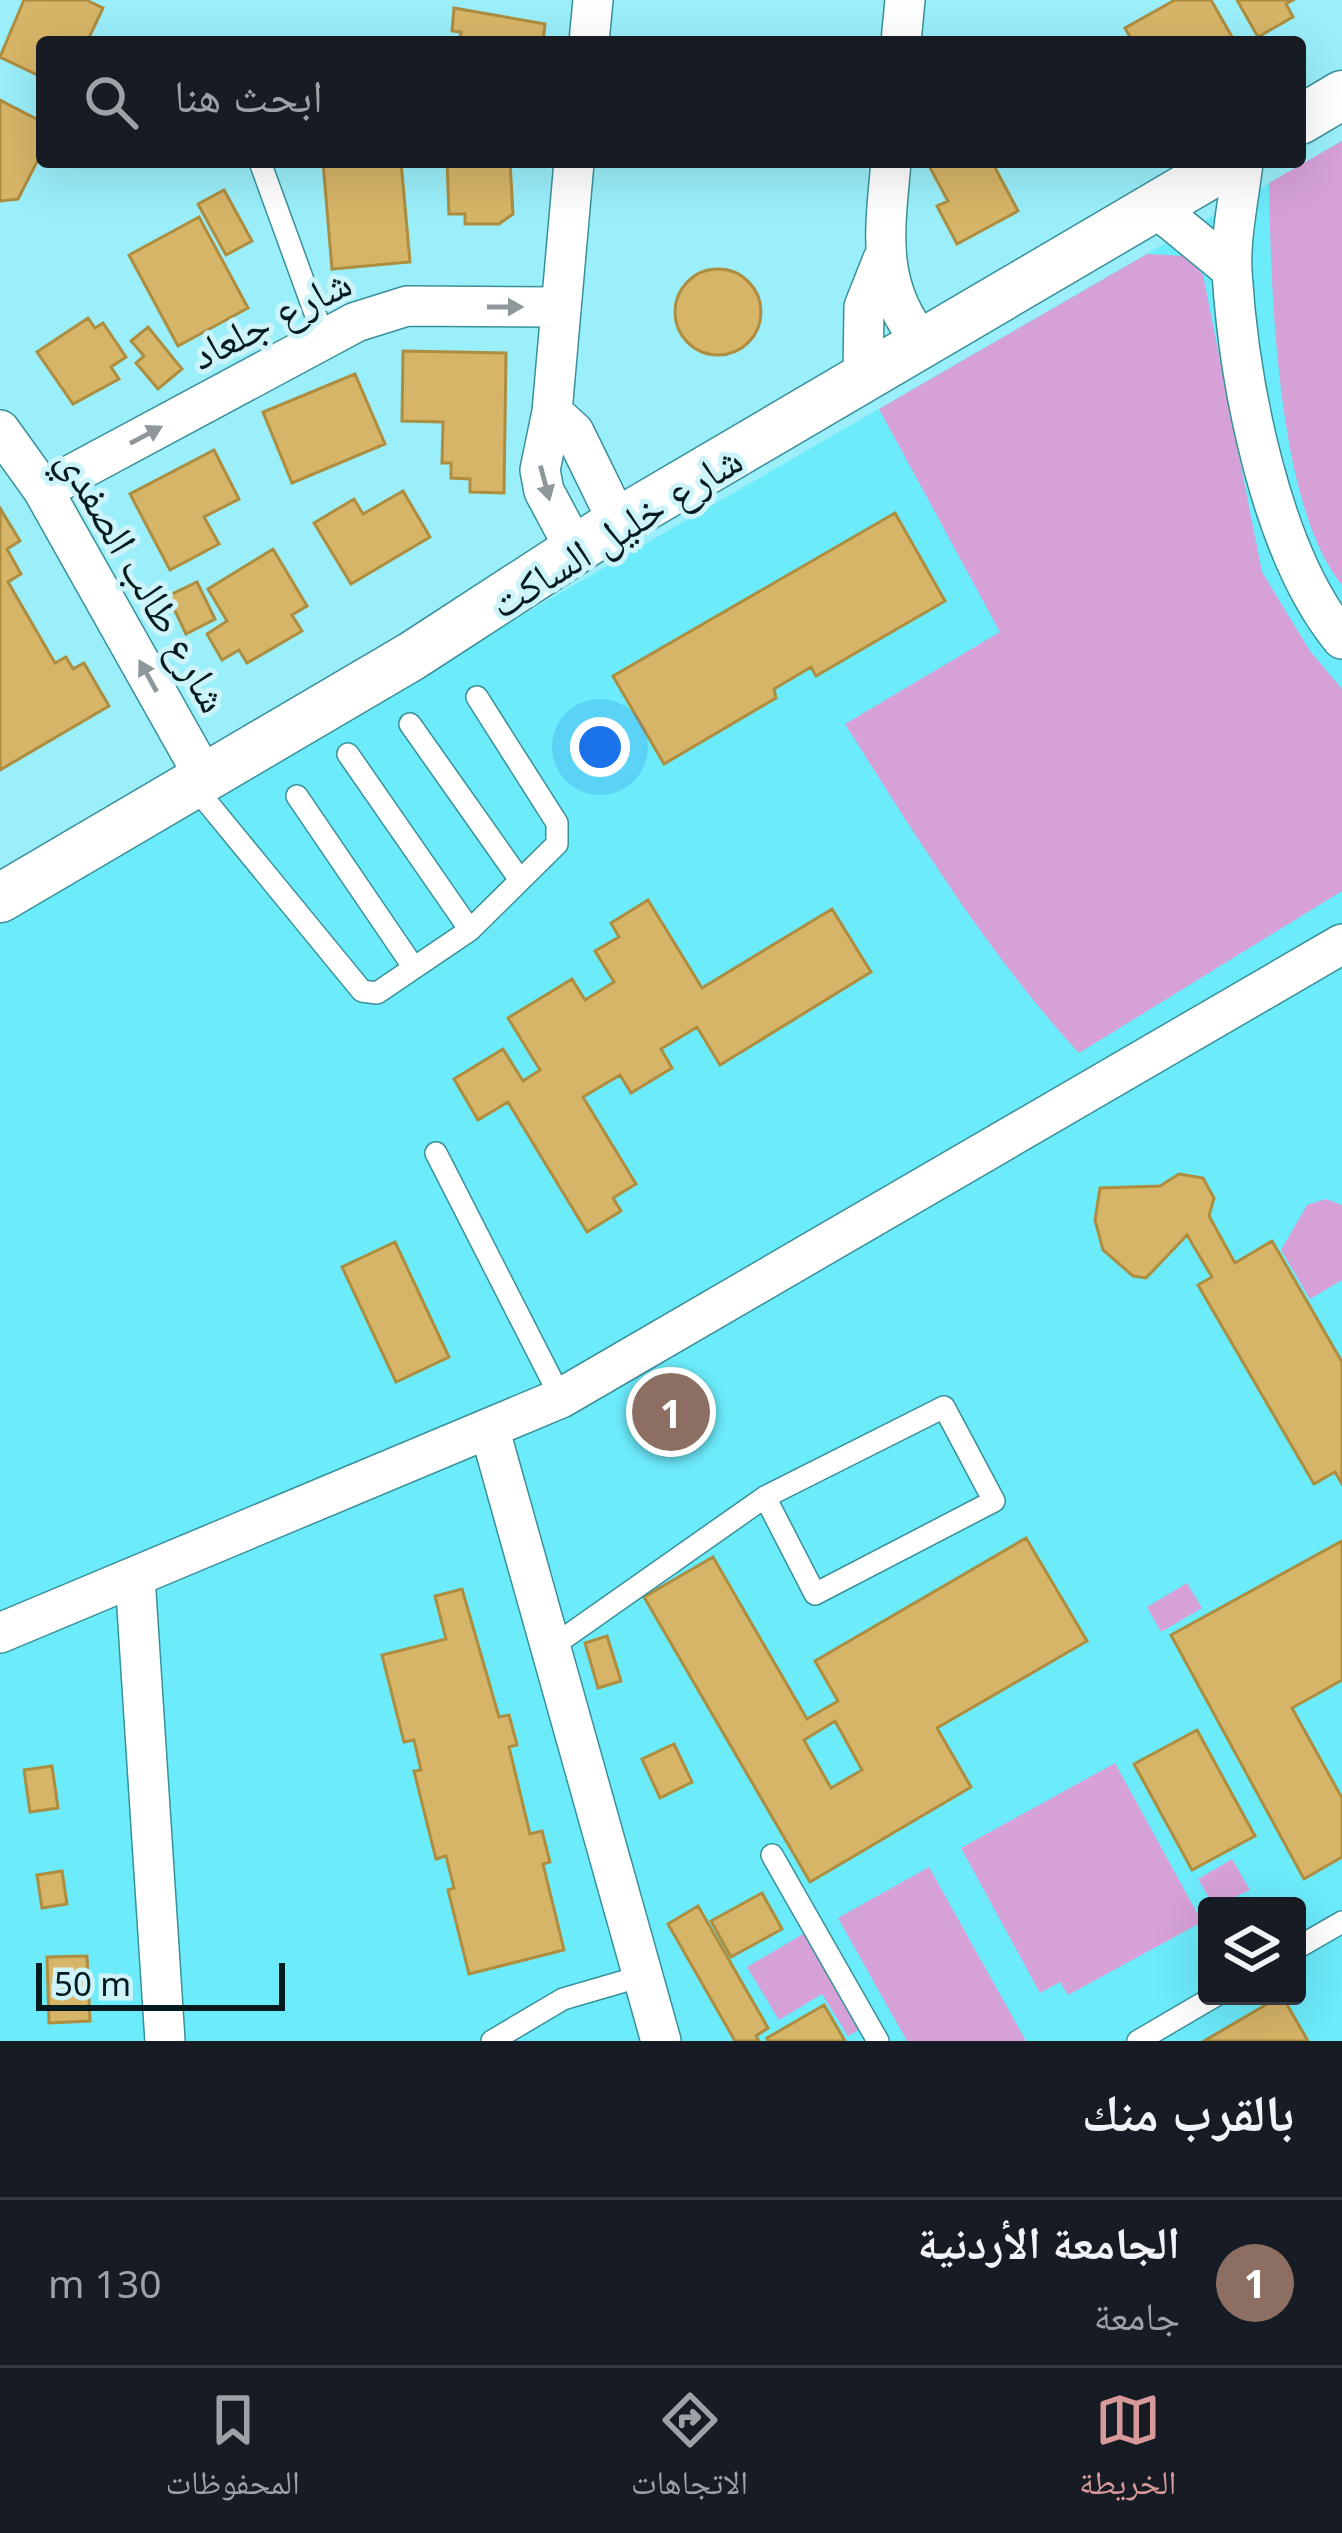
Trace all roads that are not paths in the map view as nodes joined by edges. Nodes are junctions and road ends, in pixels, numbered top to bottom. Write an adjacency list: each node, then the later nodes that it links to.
1 (593, 0): 3 (street)
2 (905, 0): 4 (street)
3 (590, 36)
4 (902, 36)
5 (1342, 95): 6 (street)
6 (1306, 116)
7 (262, 168): 16 (lane)
8 (573, 168): 15 (street)
9 (891, 168): 13 (street)
10 (1220, 168): 12 (street, شارع خليل الساكت)
11 (1242, 168): 14 (street)
12 (1154, 206): 14 (street); 17 (street, شارع خليل الساكت)
13 (883, 259): 17 (street); 18 (street)
14 (1232, 270): 24 (street)
15 (560, 307): 16 (street, شارع جلعاد, one-way to 15); 19 (street)
16 (324, 338): 21 (street, شارع جلعاد, one-way to 16)
17 (922, 342): 18 (street, شارع خليل الساكت)
18 (863, 377): 22 (street, شارع خليل الساكت)
19 (552, 412): 22 (street); 23 (street, one-way to 23)
20 (0, 430): 21 (street, شارع طالب الصفدي)
21 (43, 490): 28 (street, شارع طالب الصفدي, one-way to 21)
22 (618, 522): 23 (street, شارع خليل الساكت)
23 (575, 549): 28 (street, شارع خليل الساكت)
24 (1342, 639)
25 (477, 697): 30 (lane)
26 (410, 724): 30 (lane)
27 (348, 754): 32 (lane)
28 (199, 781): 31 (street, شارع خليل الساكت); 34 (lane)
29 (297, 796): 34 (lane)
30 (520, 880): 32 (lane)
31 (0, 898)
32 (470, 930): 34 (lane)
33 (1342, 944): 36 (street)
34 (414, 968)
35 (436, 1153): 36 (lane)
36 (561, 1398): 37 (street)
37 (490, 1431): 39 (street); 41 (street)
38 (765, 1497): 38 (lane); 41 (lane)
39 (135, 1577): 40 (street); 47 (street)
40 (0, 1633)
41 (550, 1648): 45 (street)
42 (772, 1855): 50 (lane)
43 (1342, 1922): 44 (lane)
44 (1306, 1943)
45 (642, 1976): 48 (lane); 49 (street)
46 (1200, 2005): 51 (lane)
47 (165, 2041)
48 (492, 2041)
49 (661, 2041)
50 (878, 2041)
51 (1138, 2041)

